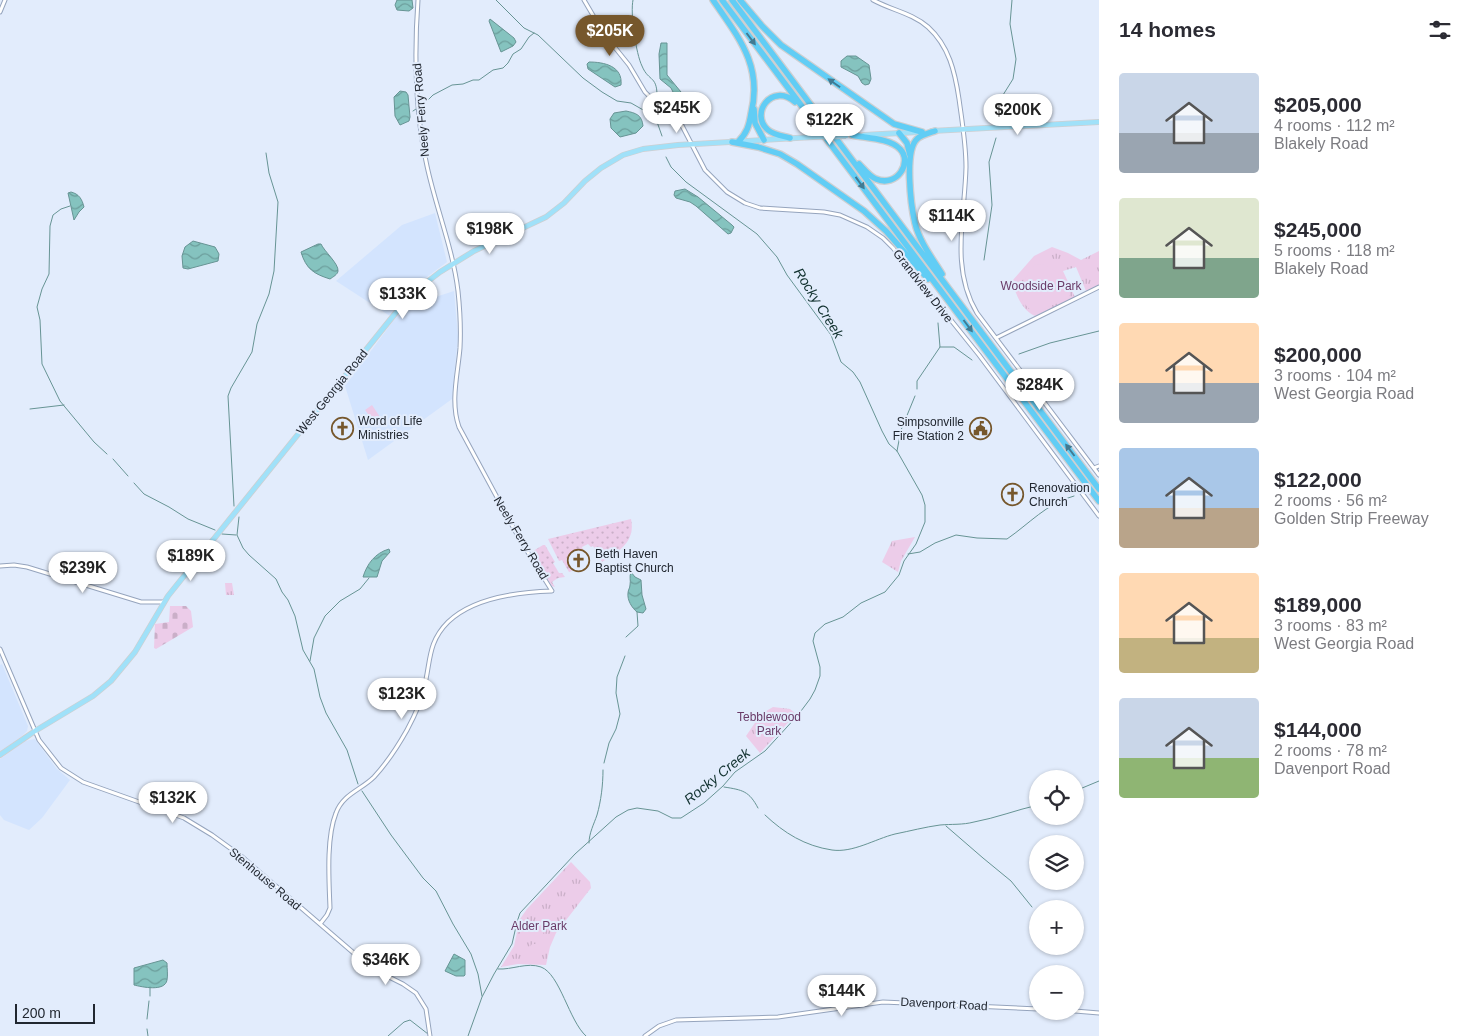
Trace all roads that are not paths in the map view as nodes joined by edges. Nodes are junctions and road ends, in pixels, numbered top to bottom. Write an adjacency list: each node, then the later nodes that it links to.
1 (5, 0): 9 (street)
2 (418, 0): 24 (street, Neely Ferry Road)
3 (584, 0): 21 (street, Grandview Drive)
4 (713, 0): 10 (highway)
5 (722, 0): 11 (highway, one-way to 11)
6 (732, 0): 22 (highway)
7 (740, 0): 15 (highway, one-way to 7)
8 (873, 0): 13 (street)
9 (0, 12)
10 (754, 105): 19 (highway); 20 (highway)
11 (805, 112): 18 (highway); 27 (highway, one-way to 27)
12 (1099, 122): 13 (main road, West Georgia Road)
13 (963, 130): 14 (main road, West Georgia Road); 28 (street)
14 (935, 131): 15 (main road, West Georgia Road); 23 (highway)
15 (922, 132): 16 (main road, West Georgia Road)
16 (899, 133): 17 (main road, West Georgia Road); 23 (highway)
17 (849, 136): 18 (main road, West Georgia Road, bridge); 22 (highway)
18 (790, 138): 19 (main road, West Georgia Road)
19 (764, 140): 20 (main road, West Georgia Road)
20 (735, 142): 21 (main road, West Georgia Road); 27 (highway)
21 (692, 144): 24 (main road, West Georgia Road); 34 (street, Grandview Drive)
22 (845, 151): 26 (highway)
23 (911, 158): 26 (highway)
24 (453, 263): 36 (main road, West Georgia Road); 40 (street, Neely Ferry Road)
25 (1099, 287): 28 (street)
26 (957, 299): 32 (highway, one-way to 26)
27 (952, 305): 33 (highway, one-way to 33)
28 (996, 338): 30 (street)
29 (1099, 466): 30 (street)
30 (1094, 468): 31 (street)
31 (1099, 474)
32 (1099, 489)
33 (1099, 501)
34 (1099, 516)
35 (0, 566): 36 (street)
36 (165, 602): 38 (main road, West Georgia Road)
37 (0, 649): 38 (street, Stenhouse Road)
38 (35, 731): 39 (main road, West Georgia Road); 40 (street, Stenhouse Road)
39 (0, 755)
40 (320, 924): 44 (street)
41 (1029, 1009): 45 (street, Davenport Road)
42 (1084, 1012): 43 (street)
43 (1099, 1013)
44 (430, 1036)
45 (645, 1036)

